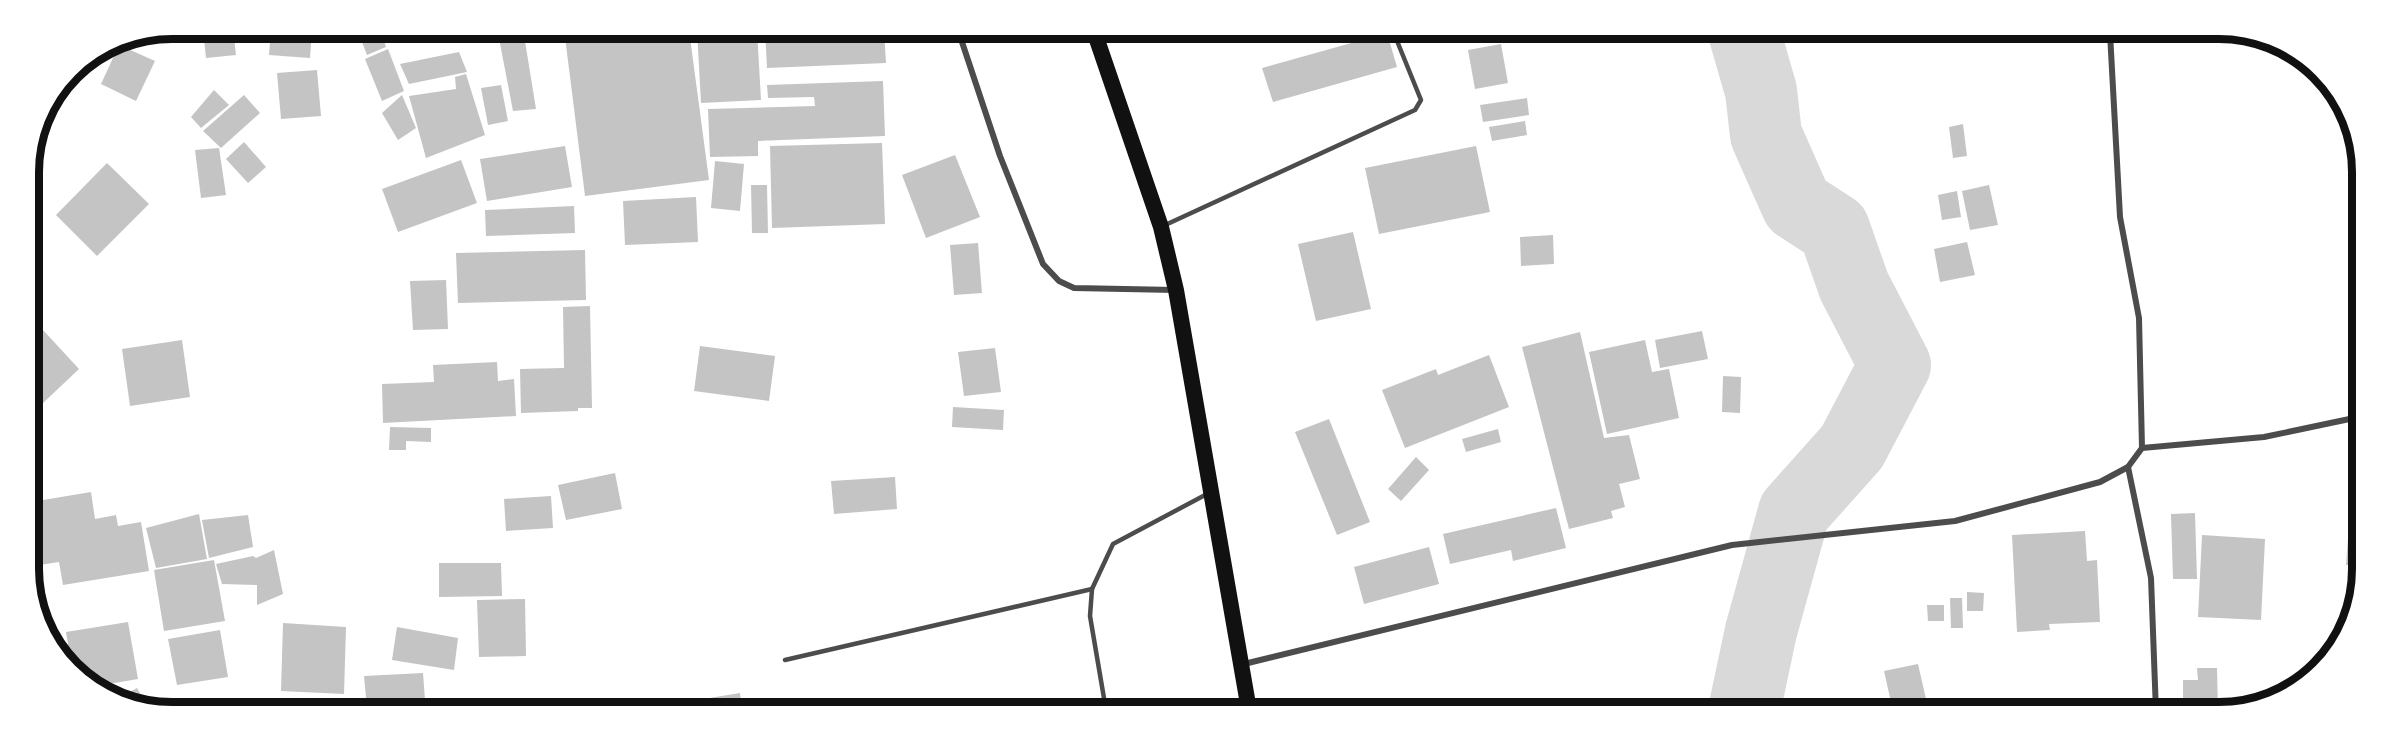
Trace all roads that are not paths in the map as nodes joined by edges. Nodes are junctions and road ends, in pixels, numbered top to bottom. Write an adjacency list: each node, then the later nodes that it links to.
1 (961, 39): 6 (street)
2 (1097, 39): 5 (highway)
3 (1396, 39): 5 (lane)
4 (2110, 39): 8 (street)
5 (1161, 228): 6 (highway)
6 (1176, 290): 10 (highway)
7 (2352, 418): 8 (street)
8 (2142, 448): 9 (street)
9 (2128, 467): 13 (street); 16 (street)
10 (1209, 493): 11 (lane); 13 (highway)
11 (1092, 589): 12 (lane); 14 (lane)
12 (785, 660)
13 (1241, 665): 15 (highway)
14 (1105, 702)
15 (1248, 702)
16 (2156, 702)

